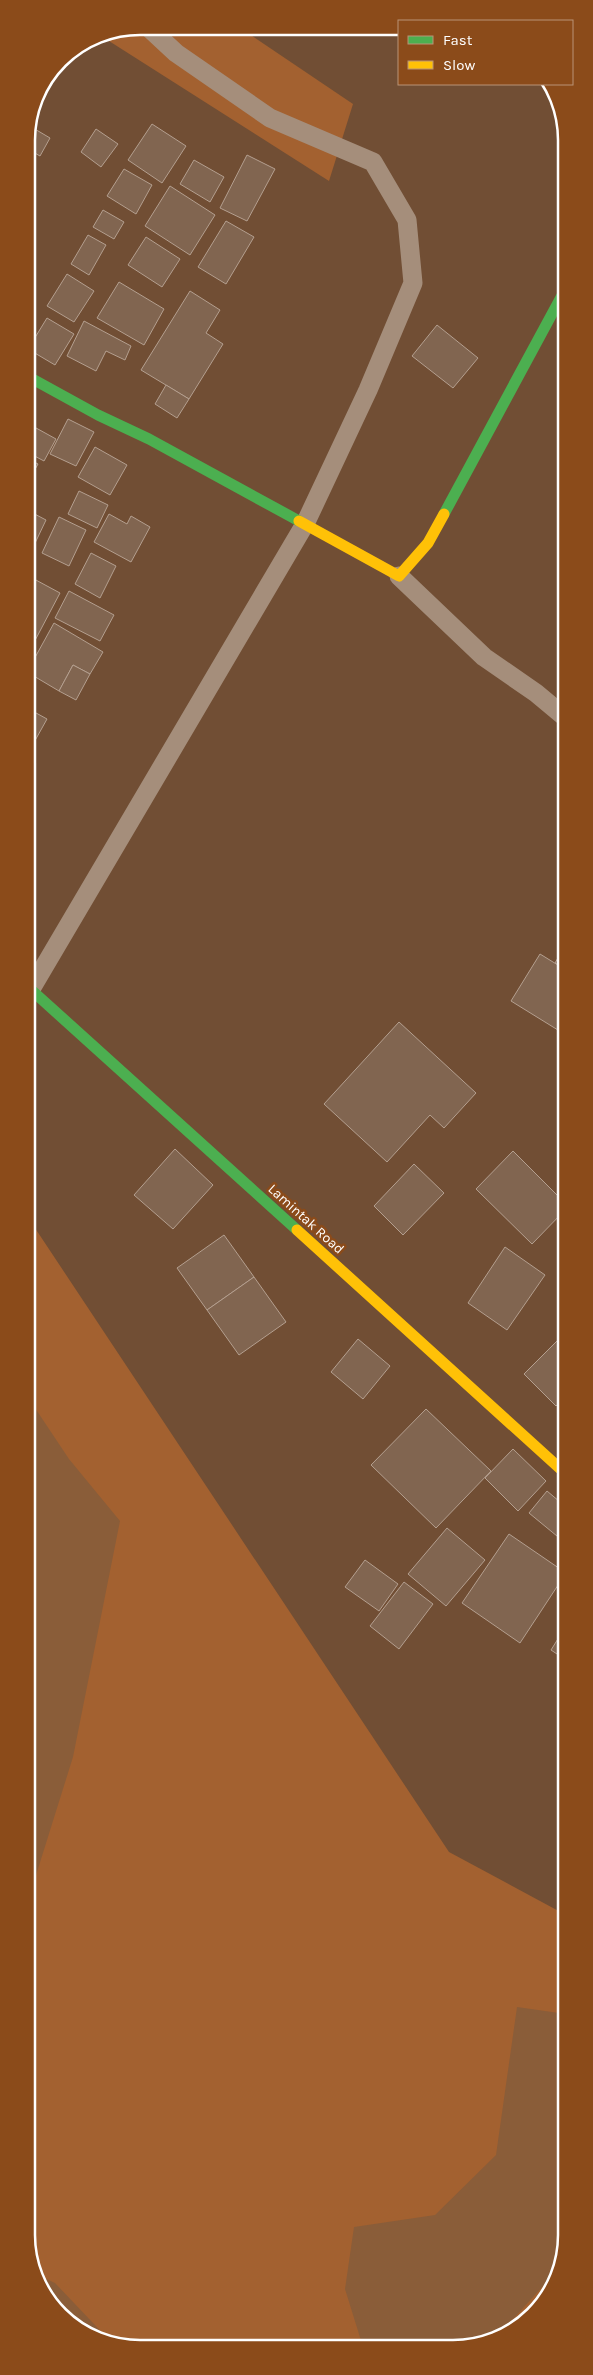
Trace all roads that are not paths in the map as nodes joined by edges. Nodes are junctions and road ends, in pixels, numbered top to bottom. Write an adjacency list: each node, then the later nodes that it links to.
1 (162, 35): 4 (lane)
2 (558, 303): 5 (street)
3 (35, 380): 4 (street)
4 (305, 524): 5 (street); 7 (lane)
5 (399, 576): 6 (lane)
6 (558, 711)
7 (35, 977)
8 (35, 992): 9 (street, Lamintak Road)
9 (558, 1467)

